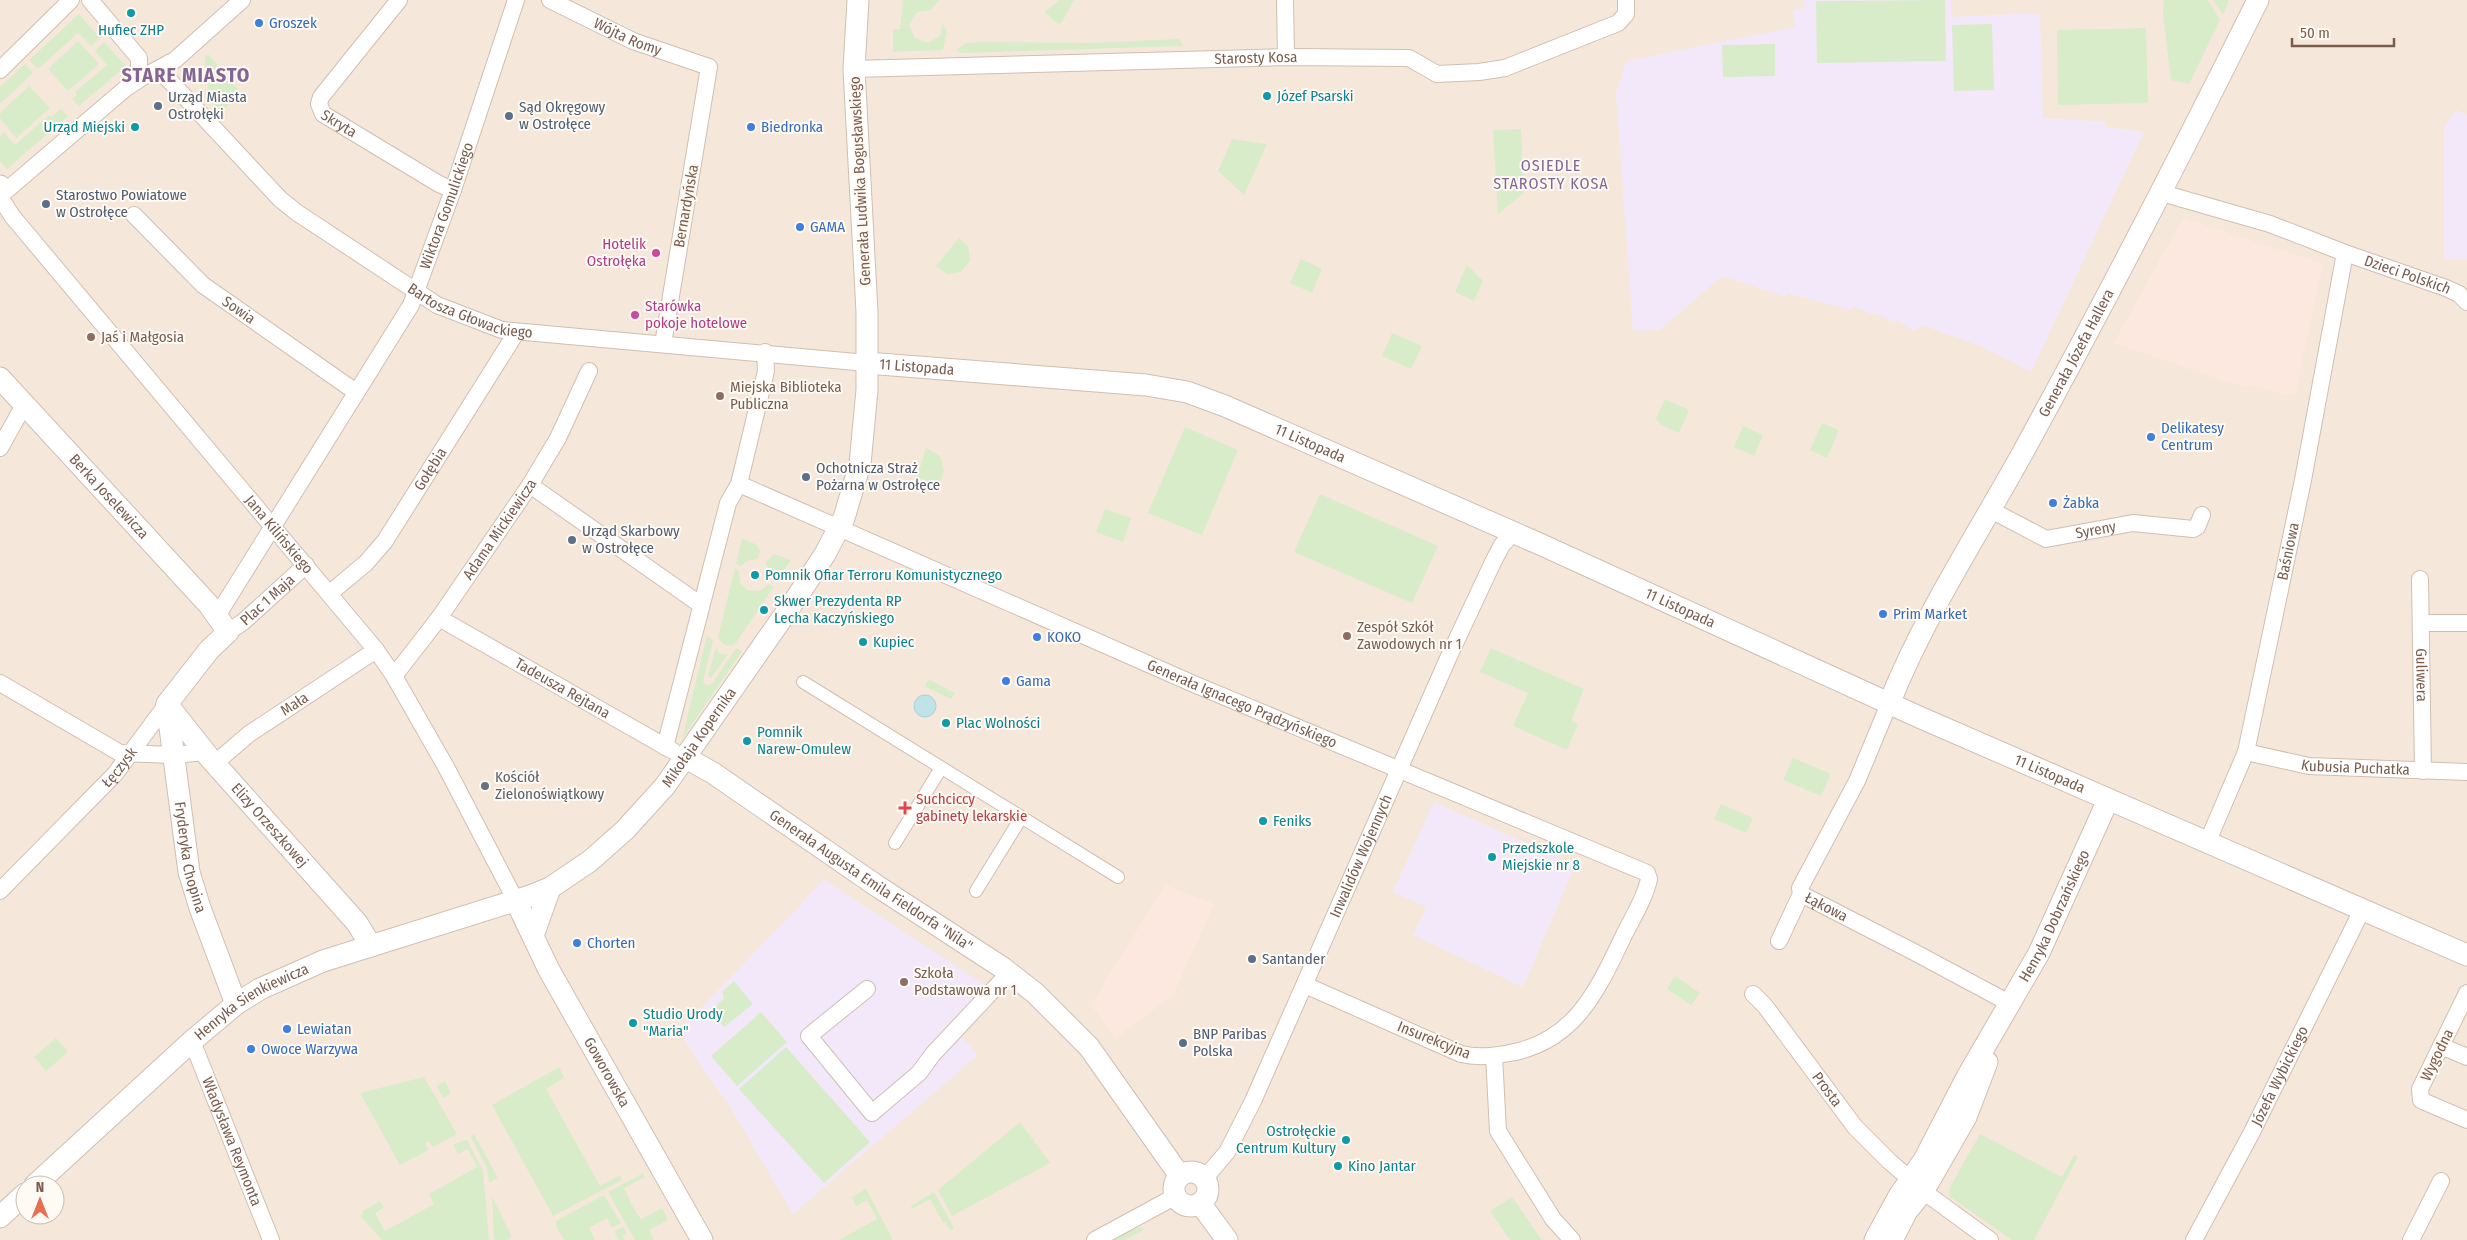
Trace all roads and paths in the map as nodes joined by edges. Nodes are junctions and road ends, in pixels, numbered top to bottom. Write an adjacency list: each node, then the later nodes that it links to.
1 (71, 0): 15 (street)
2 (90, 0): 16 (street)
3 (242, 0): 12 (street)
4 (399, 0): 18 (street, Skryta)
5 (516, 0): 18 (street, Wiktora Gomulickiego)
6 (550, 0): 13 (street, Wójta Romy)
7 (858, 0): 14 (street, Generała Ludwika Bogusławskiego)
8 (1285, 0): 11 (street)
9 (1626, 0): 11 (street, Starosty Kosa)
10 (2258, 0): 20 (street, Generała Józefa Hallera)
11 (1286, 57): 14 (street, Starosty Kosa)
12 (169, 63): 16 (street); 24 (street, Bartosza Głowackiego)
13 (708, 67): 27 (street, Bernardyńska)
14 (854, 69): 29 (street, Generała Ludwika Bogusławskiego)
15 (0, 70)
16 (136, 82): 21 (street)
17 (0, 186): 19 (street)
18 (454, 190): 24 (street, Wiktora Gomulickiego)
19 (0, 192)
20 (2162, 193): 23 (street, Dzieci Polskich); 37 (street, Generała Józefa Hallera)
21 (0, 197): 39 (street, Jana Kilińskiego)
22 (134, 215): 32 (street, Sowia)
23 (2345, 253): 25 (street, Dzieci Polskich); 57 (street, Baśniowa)
24 (416, 292): 26 (street, Bartosza Głowackiego); 32 (street, Wiktora Gomulickiego)
25 (2467, 302)
26 (516, 333): 27 (street, Bartosza Głowackiego); 44 (street, Gołębia)
27 (663, 344): 28 (street, Bartosza Głowackiego)
28 (765, 352): 29 (street, Bartosza Głowackiego); 35 (street, Mikołaja Kopernika)
29 (867, 363): 40 (street, Mikołaja Kopernika); 41 (street, 11 Listopada)
30 (589, 371): 36 (street, Adama Mickiewicza)
31 (0, 378): 33 (street, Berka Joselewicza)
32 (356, 392): 39 (street, Wiktora Gomulickiego)
33 (24, 406): 34 (street); 49 (street, Berka Joselewicza)
34 (0, 448)
35 (739, 484): 40 (street); 45 (street, Mikołaja Kopernika)
36 (530, 485): 45 (street); 46 (street, Adama Mickiewicza)
37 (1989, 509): 38 (street, Syreny); 55 (street, Generała Józefa Hallera)
38 (2202, 515)
39 (273, 525): 42 (street, Jana Kilińskiego); 49 (street, Plac 1 Maja)
40 (839, 530): 61 (street, Mikołaja Kopernika); 63 (street, Generała Ignacego Prądzyńskiego)
41 (1513, 533): 55 (street, 11 Listopada); 63 (street, Inwalidów Wojennych)
42 (306, 565): 44 (street, Jana Kilińskiego); 49 (street, Plac 1 Maja)
43 (2420, 580): 47 (street, Guliwera)
44 (330, 592): 50 (street, Jana Kilińskiego)
45 (701, 605): 56 (street, Mikołaja Kopernika)
46 (439, 618): 51 (street, Adama Mickiewicza); 56 (street, Tadeusza Rejtana)
47 (2421, 623): 48 (street); 64 (street, Guliwera)
48 (2467, 623)
49 (222, 624): 54 (street, Łęczysk)
50 (376, 650): 51 (street, Jana Kilińskiego); 60 (street, Mała)
51 (394, 676): 76 (street, Jana Kilińskiego)
52 (803, 682): 62 (street)
53 (0, 683): 58 (street)
54 (166, 704): 58 (street, Łęczysk); 59 (street, Fryderyka Chopina); 60 (street, Elizy Orzeszkowej)
55 (1890, 704): 66 (street, 11 Listopada); 75 (street, Łąkowa)
56 (666, 747): 61 (street, Tadeusza Rejtana)
57 (2246, 752): 64 (street, Kubusia Puchatka); 69 (street, Baśniowa)
58 (131, 755): 59 (street); 74 (street, Łęczysk)
59 (174, 755): 60 (street); 87 (street, Fryderyka Chopina)
60 (210, 758): 80 (street, Elizy Orzeszkowej)
61 (686, 758): 72 (street, Mikołaja Kopernika); 82 (street, Generała Augusta Emila Fieldorfa "Nila")
62 (941, 768): 67 (street); 68 (street)
63 (1398, 768): 70 (street, Generała Ignacego Prądzyńskiego); 83 (street, Inwalidów Wojennych)
64 (2423, 771): 65 (street, Kubusia Puchatka)
65 (2467, 772)
66 (2108, 800): 69 (street, 11 Listopada); 88 (street, Henryka Dobrzańskiego)
67 (1021, 818): 71 (street); 73 (street)
68 (895, 843)
69 (2207, 843): 77 (street, 11 Listopada)
70 (1647, 873): 91 (street, Insurekcyjna)
71 (1118, 877)
72 (550, 888): 76 (street, Mikołaja Kopernika); 78 (street)
73 (976, 890)
74 (0, 891)
75 (1801, 894): 79 (street); 88 (street, Łąkowa)
76 (516, 901): 78 (street, Goworowska); 80 (street, Henryka Sienkiewicza)
77 (2362, 910): 81 (street, 11 Listopada); 110 (street, Józefa Wybickiego)
78 (533, 936): 103 (street, Goworowska)
79 (1779, 940)
80 (370, 946): 87 (street, Henryka Sienkiewicza)
81 (2467, 954)
82 (1010, 973): 84 (street); 98 (street, Generała Augusta Emila Fieldorfa "Nila")
83 (1305, 985): 91 (street, Insurekcyjna); 95 (street, Inwalidów Wojennych)
84 (867, 989)
85 (2467, 993): 90 (street, Wygodna)
86 (1753, 994): 97 (street, Prosta)
87 (236, 1004): 89 (street, Henryka Sienkiewicza)
88 (2011, 1004): 97 (street, Henryka Dobrzańskiego)
89 (192, 1041): 94 (street, Henryka Sienkiewicza); 102 (street, Władysława Reymonta)
90 (2442, 1046): 92 (street); 93 (street, Wygodna)
91 (1494, 1056): 106 (street)
92 (2467, 1058)
93 (2467, 1120)
94 (46, 1175)
95 (1205, 1178): 98 (street); 100 (street)
96 (2441, 1181): 111 (street)
97 (1917, 1184): 107 (street, Henryka Dobrzańskiego); 108 (street, Henryka Dobrzańskiego); 109 (street, Prosta)
98 (1178, 1186): 100 (street); 104 (street)
99 (15, 1203): 101 (street)
100 (1200, 1203): 105 (street)
101 (0, 1217)
102 (271, 1240)
103 (702, 1240)
104 (1095, 1240)
105 (1227, 1240)
106 (1572, 1240)
107 (1875, 1240)
108 (1892, 1240)
109 (1990, 1240)
110 (2194, 1240)
111 (2411, 1240)

